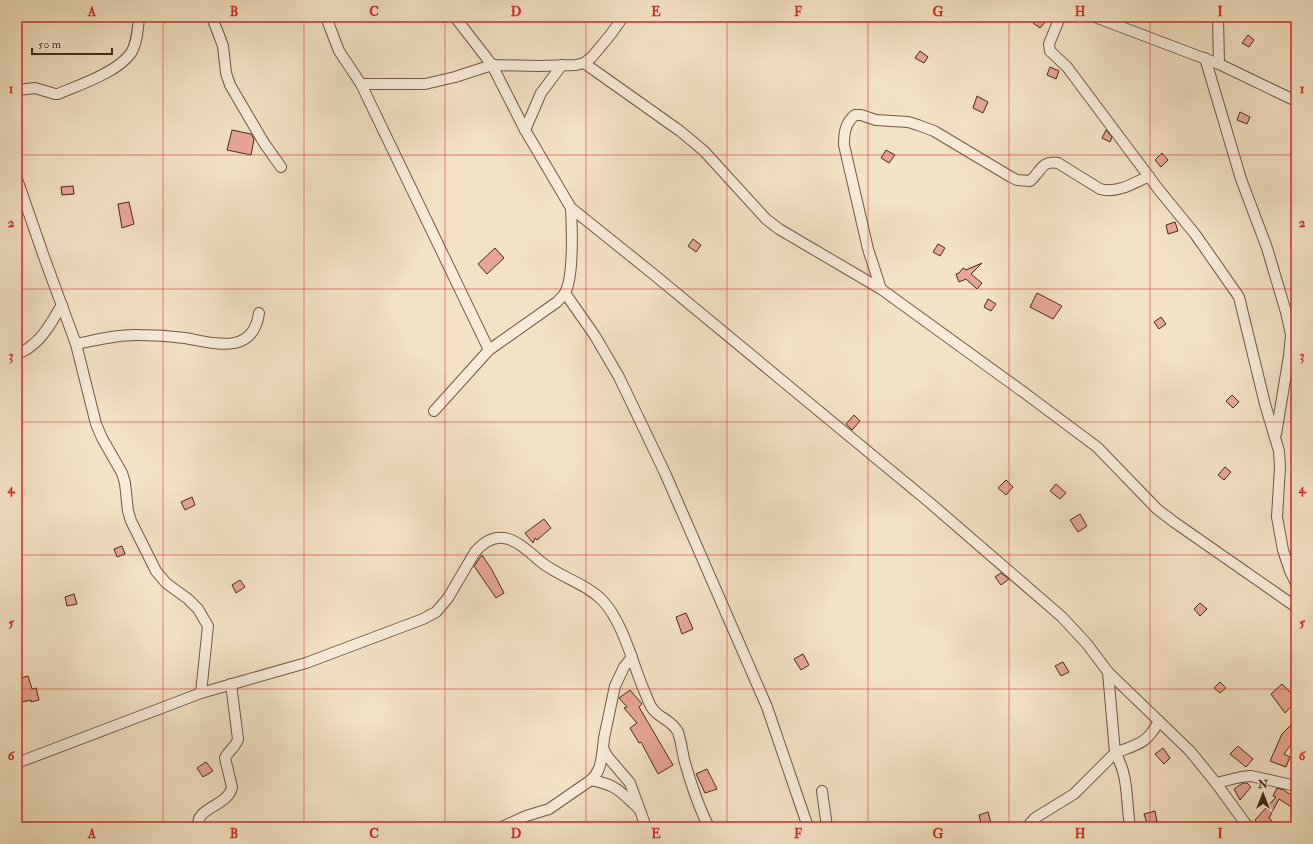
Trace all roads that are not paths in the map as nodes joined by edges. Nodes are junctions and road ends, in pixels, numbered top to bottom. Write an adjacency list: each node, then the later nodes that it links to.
1 (138, 17): 15 (street)
2 (212, 17): 18 (street)
3 (326, 17): 14 (street)
4 (455, 17): 11 (street)
5 (623, 17): 10 (street)
6 (1060, 17): 19 (street)
7 (1095, 17): 9 (street)
8 (1218, 17): 12 (street)
9 (1205, 58): 12 (street); 30 (street)
10 (584, 63): 13 (street); 22 (street)
11 (492, 64): 13 (street); 14 (street); 17 (street)
12 (1219, 64): 16 (street)
13 (562, 65): 17 (street)
14 (361, 84): 27 (street)
15 (17, 90)
16 (1296, 101)
17 (525, 130): 21 (street)
18 (281, 167)
19 (1149, 176): 22 (street); 30 (street)
20 (17, 179): 24 (street)
21 (571, 208): 23 (street); 34 (street)
22 (881, 289): 32 (street)
23 (565, 293): 27 (street); 50 (street)
24 (62, 305): 26 (street); 28 (street)
25 (259, 313): 26 (street)
26 (76, 344): 36 (street)
27 (489, 350): 29 (street)
28 (17, 354)
29 (434, 411)
30 (1276, 436): 31 (street)
31 (1296, 583)
32 (1296, 607)
33 (632, 657): 35 (street); 38 (street); 49 (street)
34 (1108, 672): 37 (street); 39 (street)
35 (231, 684): 36 (street); 46 (street)
36 (201, 693): 40 (street)
37 (1159, 721): 39 (street); 42 (street)
38 (603, 748): 41 (street); 45 (street)
39 (1115, 753): 52 (street); 53 (street)
40 (17, 763)
41 (591, 780): 45 (street); 47 (street)
42 (1216, 783): 43 (street); 54 (street)
43 (1296, 786)
44 (822, 791): 51 (street)
45 (640, 810): 48 (street)
46 (198, 827)
47 (502, 827)
48 (646, 827)
49 (710, 827)
50 (808, 827)
51 (828, 827)
52 (1027, 827)
53 (1130, 827)
54 (1248, 827)

